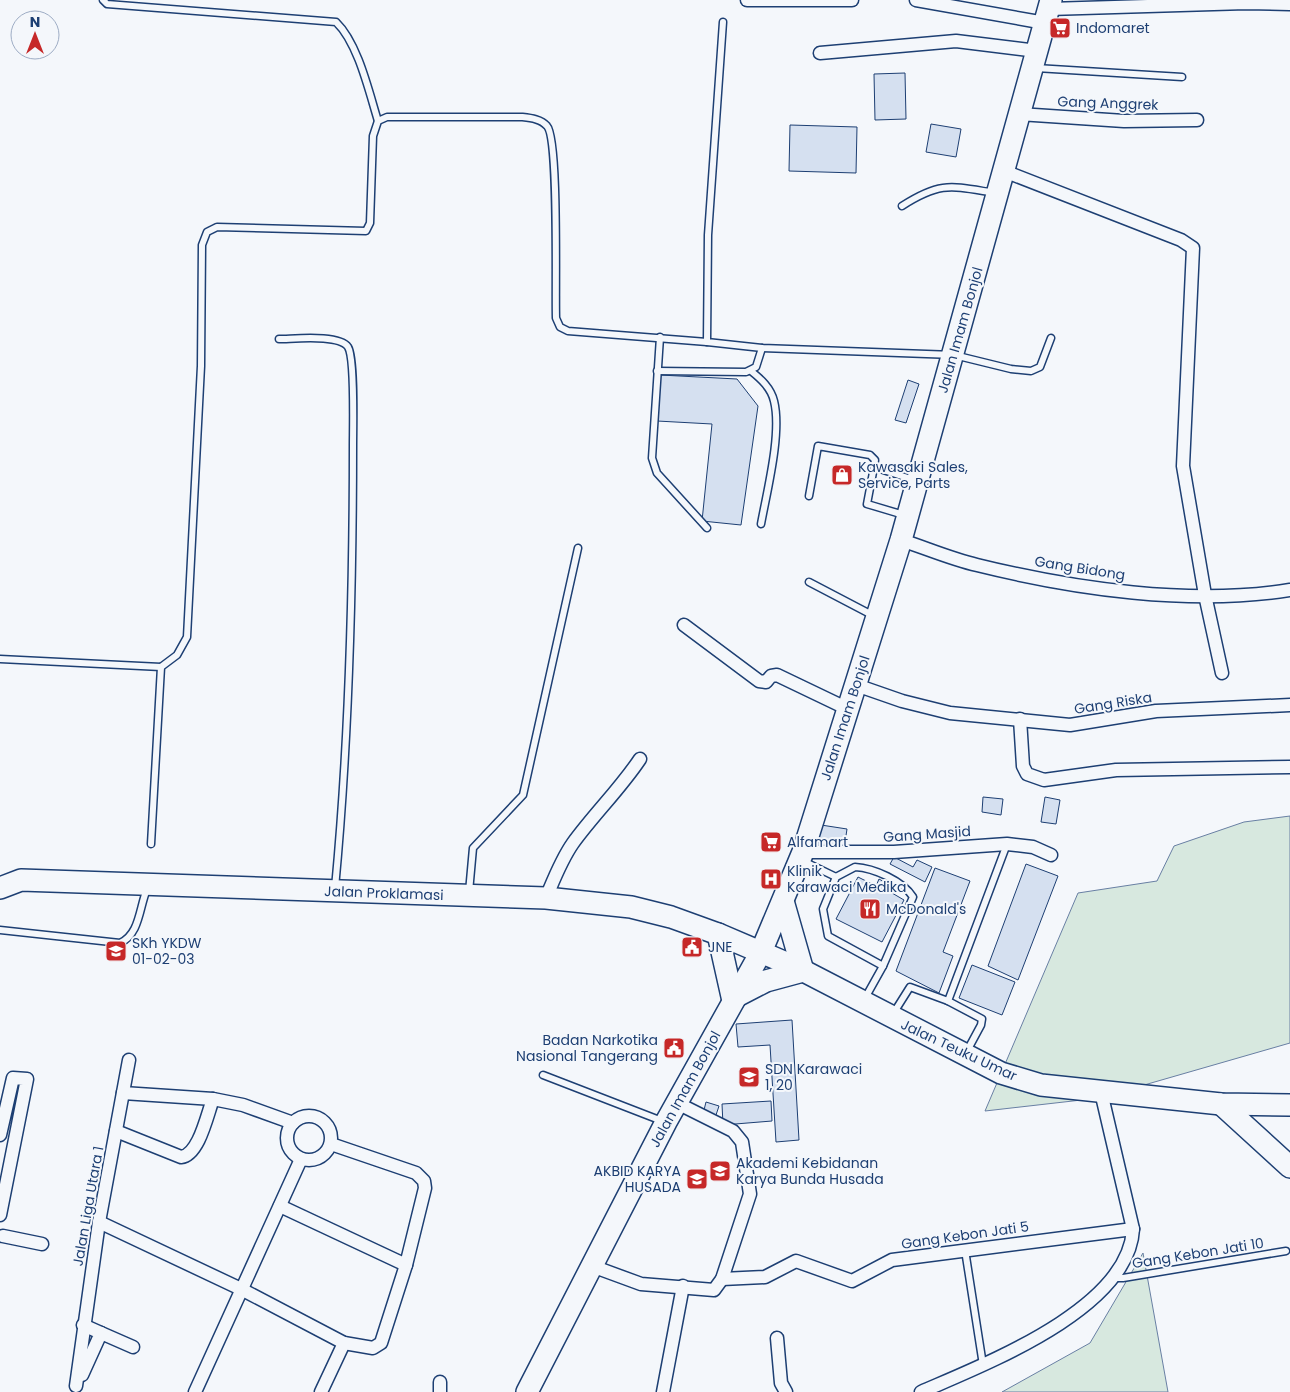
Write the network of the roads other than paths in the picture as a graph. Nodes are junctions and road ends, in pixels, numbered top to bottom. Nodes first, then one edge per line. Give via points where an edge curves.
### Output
1 (103, 0) edge
2 (747, 0) edge
3 (852, 0) edge
4 (916, 0) edge
5 (1290, 4) edge
6 (1048, 11) edge
7 (723, 22) dead end
8 (820, 53) dead end
9 (1034, 59) junction
10 (1182, 77) dead end
11 (1019, 114) junction
12 (1197, 120) dead end
13 (378, 121) junction
14 (1004, 171) junction
15 (998, 194) junction
16 (902, 206) dead end
17 (660, 337) junction
18 (1051, 338) dead end
19 (279, 339) dead end
20 (706, 342) junction
21 (762, 348) junction
22 (954, 355) junction
23 (657, 371) junction
24 (751, 371) junction
25 (874, 467) junction
26 (917, 482) junction
27 (809, 496) dead end
28 (907, 516) junction
29 (761, 524) dead end
30 (706, 528) dead end
31 (901, 540) junction
32 (578, 548) dead end
33 (809, 582) dead end
34 (1290, 590) edge
35 (1205, 595) junction
36 (877, 617) junction
37 (684, 625) dead end
38 (0, 659) edge
39 (161, 667) junction
40 (1222, 673) dead end
41 (856, 685) junction
42 (1290, 705) edge
43 (848, 709) junction
44 (1020, 719) junction
45 (640, 760) dead end
46 (1290, 767) edge
47 (150, 844) dead end
48 (1007, 844) junction
49 (1051, 855) dead end
50 (801, 856) junction
51 (836, 877) junction
52 (149, 884) junction
53 (0, 886) edge
54 (335, 891) junction
55 (468, 896) junction
56 (546, 898) junction
57 (783, 901) junction
58 (0, 930) edge
59 (718, 934) junction
60 (761, 952) junction
61 (883, 966) junction
62 (803, 971) junction
63 (734, 999) junction
64 (948, 1001) junction
65 (863, 1003) junction
66 (891, 1018) junction
67 (965, 1055) junction
68 (129, 1060) dead end
69 (543, 1075) dead end
70 (1101, 1092) junction
71 (123, 1093) junction
72 (213, 1099) junction
73 (677, 1103) junction
74 (1221, 1104) junction
75 (1290, 1105) edge
76 (666, 1122) junction
77 (293, 1123) junction
78 (116, 1131) junction
79 (0, 1135) edge
80 (331, 1144) junction
81 (301, 1159) junction
82 (1290, 1167) edge
83 (280, 1206) junction
84 (0, 1215) edge
85 (100, 1222) junction
86 (1133, 1229) junction
87 (1, 1234) edge
88 (42, 1244) dead end
89 (965, 1249) junction
90 (1286, 1251) dead end
91 (406, 1265) junction
92 (592, 1266) junction
93 (1114, 1278) junction
94 (722, 1279) junction
95 (683, 1286) junction
96 (241, 1289) junction
97 (83, 1325) junction
98 (101, 1333) junction
99 (777, 1338) dead end
100 (344, 1343) junction
101 (133, 1347) dead end
102 (983, 1365) junction
103 (75, 1389) edge
104 (195, 1392) edge
105 (321, 1392) edge
106 (526, 1392) edge
107 (663, 1392) edge
108 (786, 1392) edge
109 (921, 1392) edge

1 - 13 lane via 107,4 336,22 345,31
2 - 3 street
4 - 6 street
5 - 6 street
6 - 9 main road, Jalan Imam Bonjol
7 - 20 lane via 708,235
8 - 9 street via 956,41
9 - 10 lane
9 - 11 main road, Jalan Imam Bonjol
11 - 12 street, Gang Anggrek via 1124,121
11 - 14 main road, Jalan Imam Bonjol
13 - 17 lane via 387,117 522,117 547,125 555,162 556,318 560,327 568,331
13 - 39 lane via 373,136 370,223 366,231 217,227 204,237 187,637 177,655
14 - 15 main road, Jalan Imam Bonjol
14 - 35 street via 1181,240 1192,248 1183,466
15 - 16 lane via 959,187 937,187
15 - 22 main road, Jalan Imam Bonjol
17 - 20 lane
17 - 23 lane
18 - 22 lane via 1040,367 1031,371
19 - 54 lane via 334,339 349,348 353,390 353,558
20 - 21 lane
21 - 22 lane
21 - 24 lane via 756,367
22 - 26 main road, Jalan Imam Bonjol
23 - 24 lane
23 - 30 lane via 652,458 661,477
24 - 29 lane via 763,380 774,400 776,423
25 - 26 lane
25 - 27 lane via 875,460 870,456 818,446
25 - 28 lane via 867,504
26 - 28 main road, Jalan Imam Bonjol
28 - 31 main road, Jalan Imam Bonjol
31 - 35 street, Gang Bidong via 975,565 1099,589
31 - 36 main road, Jalan Imam Bonjol
32 - 55 lane via 523,795 473,848
33 - 36 lane
34 - 35 street, Gang Bidong via 1242,597
35 - 40 street
36 - 41 main road, Jalan Imam Bonjol
37 - 43 street via 759,681 766,682 777,675
38 - 39 lane
39 - 47 lane
41 - 43 main road, Jalan Imam Bonjol
41 - 44 street, Gang Riska via 950,713
42 - 44 street, Gang Riska via 1156,711 1070,725
43 - 50 main road, Jalan Imam Bonjol
44 - 46 street via 1023,766 1027,774 1044,780 1116,770
45 - 56 street via 573,843
48 - 49 street, Gang Masjid via 1033,846
48 - 50 street, Gang Masjid
48 - 64 lane
50 - 51 lane
50 - 57 main road, Jalan Imam Bonjol
51 - 61 lane via 823,909 828,936
51 - 61 lane via 855,867 867,868 908,889 913,897
52 - 53 main road, Jalan Proklamasi via 21,880
52 - 54 main road, Jalan Proklamasi
52 - 58 lane via 135,928 129,939 120,943
54 - 55 main road, Jalan Proklamasi
55 - 56 main road, Jalan Proklamasi
56 - 59 main road, Jalan Proklamasi via 631,907
57 - 60 main road, Jalan Imam Bonjol
57 - 62 main road
59 - 60 main road, Jalan Proklamasi
59 - 63 main road
60 - 62 main road, Jalan Teuku Umar
60 - 63 main road, Jalan Imam Bonjol
61 - 65 lane
62 - 63 main road via 766,981
62 - 65 main road, Jalan Teuku Umar
63 - 73 main road, Jalan Imam Bonjol
64 - 66 lane via 910,986
64 - 67 lane via 982,1019
65 - 66 main road, Jalan Teuku Umar
66 - 67 main road, Jalan Teuku Umar
67 - 70 main road, Jalan Teuku Umar via 1001,1073 1041,1085
68 - 71 street, Jalan Liga Utara 1
69 - 76 lane
70 - 74 main road, Jalan Teuku Umar
70 - 86 street
71 - 72 street
71 - 78 street, Jalan Liga Utara 1
72 - 77 street via 243,1105
72 - 78 street via 195,1150 187,1157
73 - 76 main road, Jalan Imam Bonjol
73 - 94 street via 733,1131 742,1142 750,1194
74 - 75 main road, Jalan Teuku Umar
74 - 82 main road
76 - 92 main road, Jalan Imam Bonjol
77 - 80 street via 306,1116 320,1119 330,1130
77 - 81 street via 287,1143 294,1155
78 - 85 street, Jalan Liga Utara 1
79 - 84 street via 13,1078 27,1079
80 - 81 street via 322,1156
80 - 91 street via 416,1173 424,1181
81 - 83 street
83 - 91 street
83 - 96 street
85 - 96 street
85 - 97 street, Jalan Liga Utara 1
86 - 89 street, Gang Kebon Jati 5
86 - 93 street via 1132,1244
87 - 88 street
89 - 94 street, Gang Kebon Jati 5 via 892,1260 852,1281 796,1262 765,1277
89 - 102 lane
90 - 93 lane, Gang Kebon Jati 10
91 - 100 street via 381,1343 369,1348
92 - 95 street via 641,1284
92 - 106 main road, Jalan Imam Bonjol
93 - 102 street via 1064,1322
94 - 95 street via 714,1290
95 - 107 street
96 - 100 street
96 - 104 street
97 - 98 street
97 - 103 street, Jalan Liga Utara 1
98 - 101 street
98 - 103 street, Jalan Liga Utara 1
99 - 108 street via 781,1383
100 - 105 street
102 - 109 street

